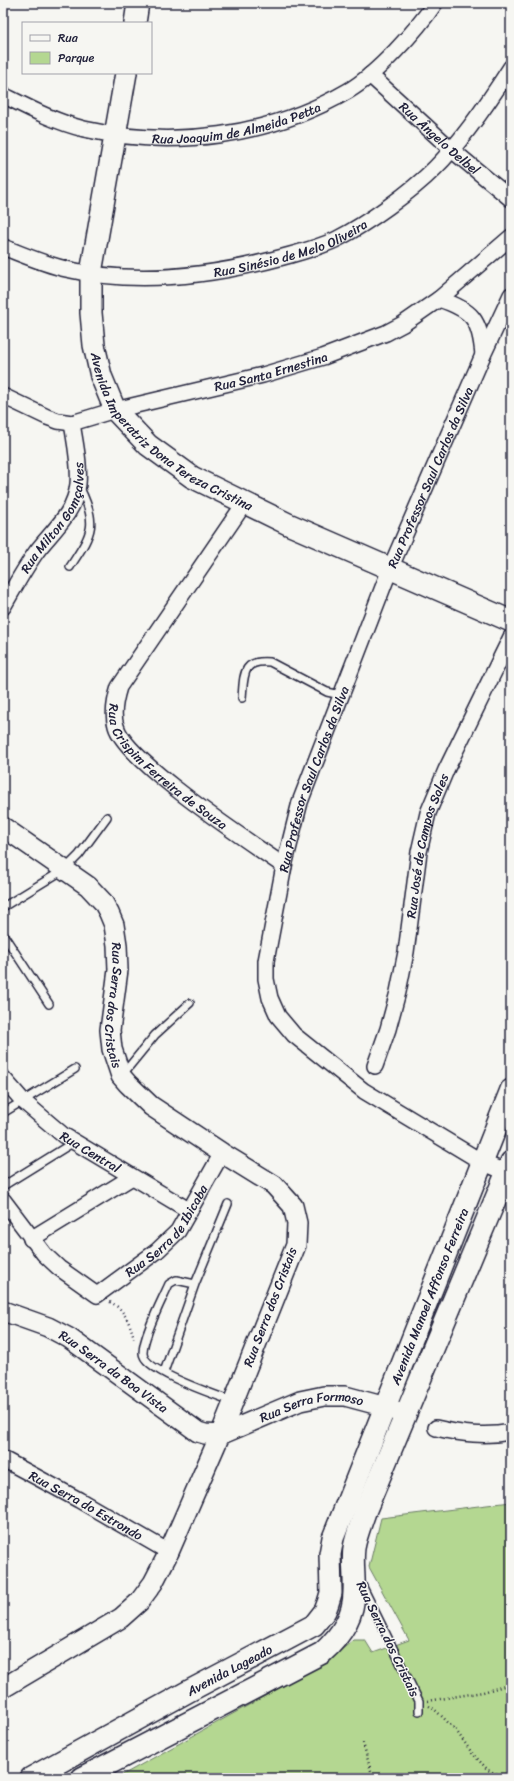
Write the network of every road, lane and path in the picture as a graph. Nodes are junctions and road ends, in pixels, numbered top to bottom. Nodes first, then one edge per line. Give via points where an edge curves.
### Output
1 (138, 3) edge
2 (435, 3) edge
3 (135, 22) edge
4 (511, 67) edge
5 (126, 74) edge
6 (370, 75) junction
7 (3, 95) edge
8 (116, 135) junction
9 (452, 150) junction
10 (511, 199) edge
11 (511, 237) edge
12 (3, 247) edge
13 (91, 273) junction
14 (511, 295) edge
15 (439, 299) junction
16 (483, 355) junction
17 (3, 396) edge
18 (115, 410) junction
19 (72, 423) junction
20 (78, 484) junction
21 (244, 504) junction
22 (70, 567) dead end
23 (390, 569) junction
24 (3, 607) edge
25 (511, 621) edge
26 (511, 637) edge
27 (341, 695) junction
28 (242, 698) dead end
29 (107, 817) dead end
30 (6, 833) edge
31 (284, 866) junction
32 (65, 869) junction
33 (3, 907) edge
34 (3, 934) edge
35 (190, 1003) dead end
36 (48, 1004) dead end
37 (376, 1066) dead end
38 (75, 1069) dead end
39 (122, 1076) junction
40 (3, 1078) edge
41 (511, 1090) edge
42 (23, 1101) junction
43 (3, 1113) edge
44 (74, 1142) junction
45 (222, 1153) junction
46 (482, 1162) junction
47 (509, 1167) edge
48 (132, 1177) junction
49 (3, 1186) edge
50 (3, 1200) edge
51 (228, 1204) dead end
52 (190, 1211) junction
53 (31, 1239) junction
54 (195, 1284) junction
55 (97, 1295) junction
56 (3, 1310) edge
57 (136, 1348) dead end
58 (164, 1372) junction
59 (233, 1402) junction
60 (386, 1407) junction
61 (405, 1415) junction
62 (436, 1428) dead end
63 (511, 1432) edge
64 (220, 1435) junction
65 (3, 1459) edge
66 (346, 1502) joint
67 (169, 1552) junction
68 (353, 1568) junction
69 (314, 1625) junction
70 (332, 1643) junction
71 (511, 1684) edge
72 (3, 1688) edge
73 (419, 1701) junction
74 (419, 1711) dead end
75 (363, 1743) dead end
76 (31, 1778) edge
77 (82, 1778) edge
78 (372, 1778) edge
79 (506, 1778) edge

1 - 3 main road
2 - 6 street, Rua Joaquim de Almeida Petta
4 - 9 street, Rua Sinésio de Melo Oliveira
5 - 8 main road, Avenida Imperatriz Dona Tereza Cristina
6 - 8 street, Rua Joaquim de Almeida Petta via 348,91 308,111 270,125 199,137 165,139
6 - 9 street, Rua Ângelo Delbel
7 - 8 street, Rua Joaquim de Almeida Petta via 49,117 83,129
8 - 13 main road, Avenida Imperatriz Dona Tereza Cristina
9 - 10 street, Rua Ângelo Delbel
9 - 13 street, Rua Sinésio de Melo Oliveira via 434,169 373,217 337,239 303,252 249,266 201,274 125,278
11 - 15 street, Rua Santa Ernestina
12 - 13 street, Rua Sinésio de Melo Oliveira via 39,262
13 - 18 main road, Avenida Imperatriz Dona Tereza Cristina via 94,346 101,376
14 - 16 street, Rua Professor Saul Carlos da Silva
15 - 16 street via 459,305 473,318 481,336
15 - 18 street, Rua Santa Ernestina via 386,333 322,357
16 - 23 street, Rua Professor Saul Carlos da Silva
17 - 19 street, Rua Santa Ernestina via 47,417
18 - 19 street, Rua Santa Ernestina
18 - 21 main road, Avenida Imperatriz Dona Tereza Cristina via 148,445 185,473
19 - 20 street, Rua Milton Gomçalves via 78,462
20 - 22 lane via 91,519 89,537
20 - 24 street, Rua Milton Gomçalves via 65,518 24,569
21 - 23 main road, Avenida Imperatriz Dona Tereza Cristina
21 - 31 street, Rua Crispim Ferreira de Souza via 119,687 114,703 116,727 124,742 185,796
23 - 25 main road, Avenida Imperatriz Dona Tereza Cristina
23 - 27 street, Rua Professor Saul Carlos da Silva
26 - 37 street, Rua José de Campos Sales via 446,770 428,813 419,852 398,992
27 - 28 lane via 327,692 270,662 260,661 251,664 244,672
27 - 31 street, Rua Professor Saul Carlos da Silva via 300,802
29 - 32 lane via 79,855
30 - 32 street, Rua Serra dos Cristais
31 - 46 street, Rua Professor Saul Carlos da Silva via 266,961 270,998 278,1016 294,1034 364,1091
32 - 33 lane
32 - 39 street, Rua Serra dos Cristais via 88,886 103,902 114,925 118,970 110,1030 112,1049
34 - 36 lane
35 - 39 lane via 155,1035
38 - 42 lane
39 - 45 street, Rua Serra dos Cristais via 151,1106
40 - 42 street, Rua Central
41 - 46 main road, Avenida Manoel Affonso Ferreira
42 - 43 lane
42 - 44 street, Rua Central
44 - 48 street, Rua Central
44 - 49 lane
45 - 52 street, Rua Serra de Ibicaba
45 - 59 street, Rua Serra dos Cristais via 274,1185 293,1206 297,1223 296,1245
46 - 47 street, Rua Professor Saul Carlos da Silva
46 - 60 main road, Avenida Manoel Affonso Ferreira
47 - 61 main road, Avenida Manoel Affonso Ferreira
48 - 52 street, Rua Central
48 - 53 street
50 - 53 street
51 - 54 lane
52 - 55 street, Rua Serra de Ibicaba via 178,1231 157,1251
53 - 55 street via 59,1268
54 - 58 lane
54 - 58 lane via 176,1280 169,1284 145,1339 145,1359
55 - 57 path via 117,1306 127,1317
56 - 64 street, Rua Serra da Boa Vista via 69,1338 198,1432
58 - 59 lane
59 - 64 street, Rua Serra dos Cristais
60 - 61 street, Rua Serra Formoso
60 - 64 street, Rua Serra Formoso via 345,1396 324,1396 300,1401
60 - 66 main road, Avenida Manoel Affonso Ferreira
61 - 68 main road, Avenida Manoel Affonso Ferreira via 364,1512 354,1549
62 - 63 street via 464,1434 496,1435
64 - 67 street, Rua Serra dos Cristais
65 - 67 street, Rua Serra do Estrondo
66 - 69 main road, Avenida Lageado via 333,1538 328,1603
67 - 72 street, Rua Serra dos Cristais via 153,1583 139,1602 121,1618
68 - 70 main road via 355,1591 351,1611
68 - 73 lane, Rua Serra dos Cristais
69 - 70 main road
69 - 76 main road, Avenida Lageado
70 - 77 main road via 322,1653
71 - 73 path via 465,1696
73 - 74 lane, Rua Serra dos Cristais
73 - 79 path via 434,1709 488,1770
75 - 78 path

